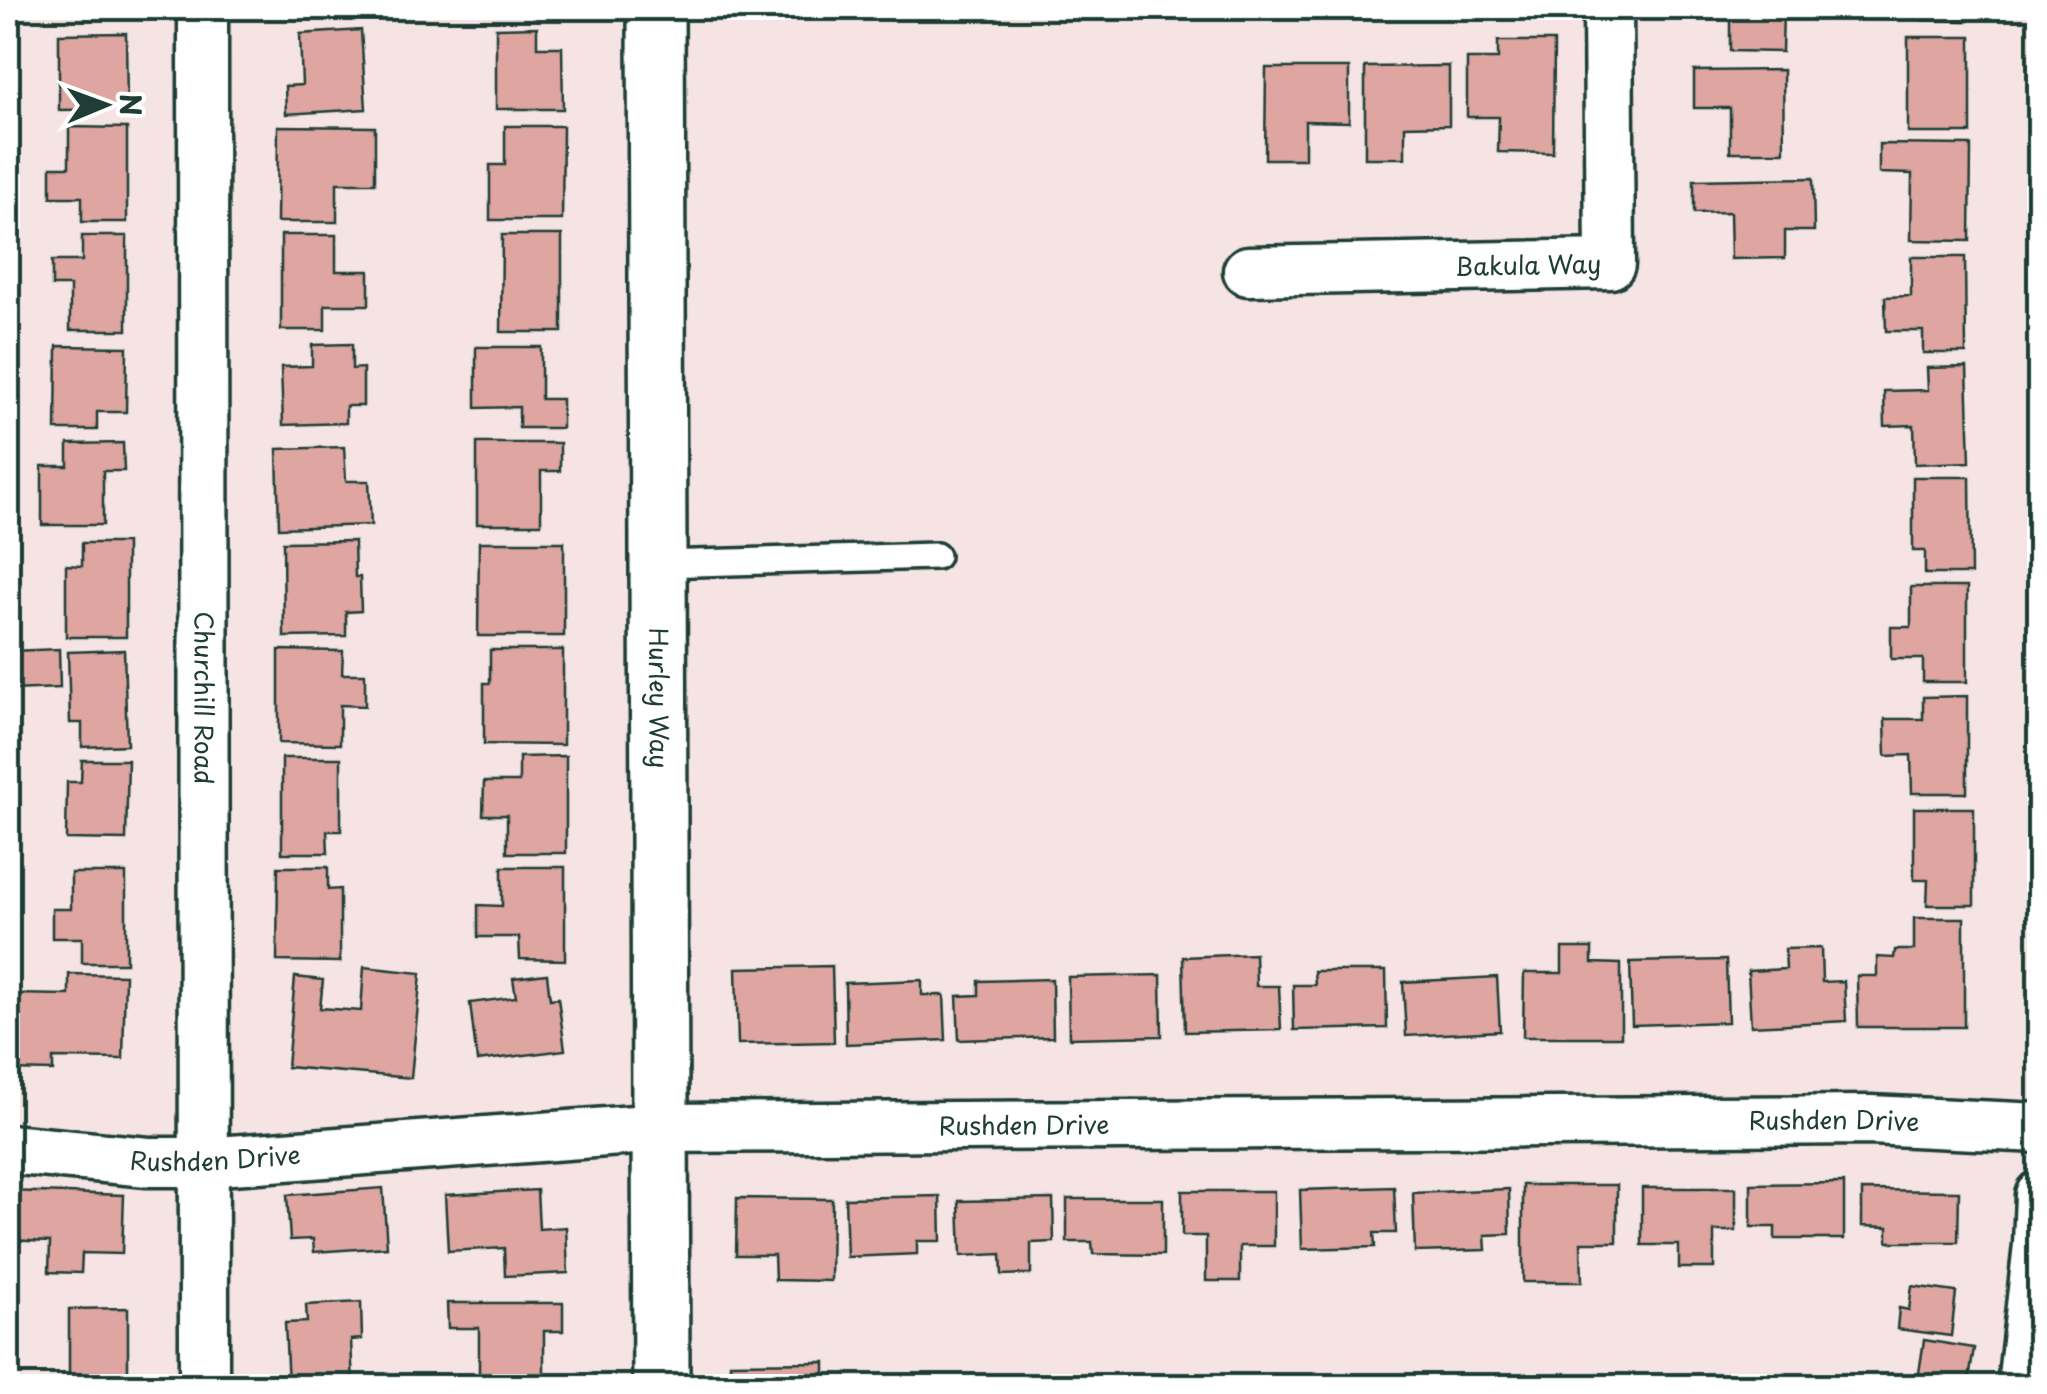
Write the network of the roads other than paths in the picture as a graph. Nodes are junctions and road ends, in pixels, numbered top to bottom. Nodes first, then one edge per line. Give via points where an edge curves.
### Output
1 (203, 8) edge
2 (656, 8) edge
3 (1608, 8) edge
4 (1248, 271) dead end
5 (936, 556) dead end
6 (659, 564) junction
7 (661, 1128) junction
8 (2040, 1128) edge
9 (8, 1149) edge
10 (204, 1162) junction
11 (2040, 1195) edge
12 (204, 1386) edge
13 (661, 1386) edge
14 (2022, 1386) edge

1 - 10 street, Churchill Road
2 - 6 street, Hurley Way
3 - 4 street, Bakula Way via 1610,264
5 - 6 lane
6 - 7 street, Hurley Way
7 - 8 street, Rushden Drive via 1870,1120
7 - 10 street, Rushden Drive
7 - 13 street, Hurley Way
9 - 10 street, Rushden Drive
10 - 12 street, Churchill Road
11 - 14 street

